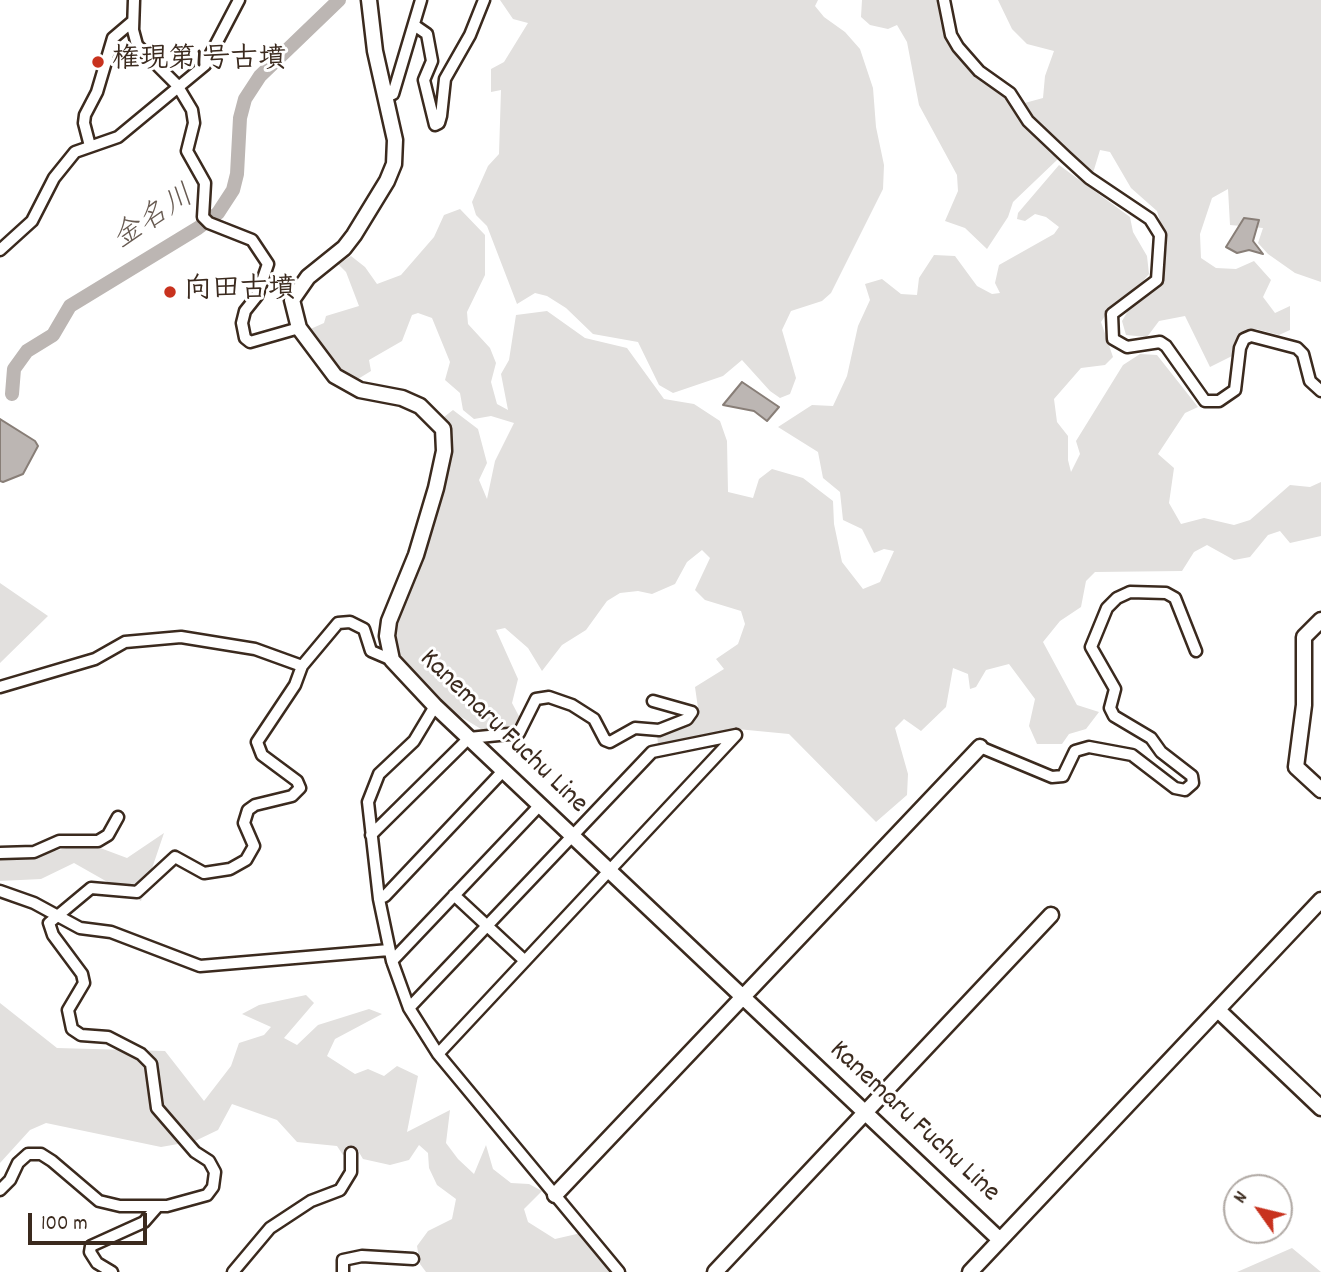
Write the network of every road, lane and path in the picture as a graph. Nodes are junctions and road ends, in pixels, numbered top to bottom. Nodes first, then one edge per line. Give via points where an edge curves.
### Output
1 (134, 0) edge
2 (239, 0) edge
3 (369, 0) edge
4 (421, 0) edge
5 (484, 0) edge
6 (944, 0) edge
7 (133, 21) junction
8 (414, 25) junction
9 (177, 85) junction
10 (386, 97) junction
11 (90, 146) junction
12 (0, 250) edge
13 (299, 328) junction
14 (1321, 391) edge
15 (1321, 620) edge
16 (1196, 651) dead end
17 (392, 660) junction
18 (302, 666) junction
19 (0, 687) edge
20 (653, 701) dead end
21 (435, 706) junction
22 (469, 738) junction
23 (980, 747) joint
24 (504, 770) junction
25 (1321, 790) edge
26 (540, 805) junction
27 (118, 817) dead end
28 (371, 835) junction
29 (574, 837) junction
30 (0, 853) edge
31 (610, 871) junction
32 (0, 891) edge
33 (454, 895) junction
34 (379, 899) junction
35 (1321, 900) edge
36 (56, 915) junction
37 (1051, 915) dead end
38 (488, 926) junction
39 (390, 955) junction
40 (525, 961) junction
41 (744, 998) junction
42 (410, 1008) junction
43 (1219, 1011) junction
44 (438, 1054) junction
45 (1321, 1108) edge
46 (866, 1113) junction
47 (351, 1153) dead end
48 (0, 1190) edge
49 (555, 1195) junction
50 (158, 1206) junction
51 (1000, 1240) junction
52 (413, 1259) dead end
53 (112, 1272) edge
54 (233, 1272) edge
55 (343, 1272) edge
56 (619, 1272) edge
57 (715, 1272) edge
58 (970, 1272) edge

1 - 7 street
2 - 9 street via 205,65
3 - 10 street, Kanemaru Fuchu Line
4 - 8 street
5 - 8 street via 445,79 441,116 435,125 424,80 432,61 427,34
6 - 14 street via 951,35 979,71 1010,93 1028,121 1066,157 1150,219 1160,235 1157,280 1112,314 1114,339 1127,347 1160,342 1200,397 1212,403 1235,390 1240,348 1251,336 1297,348 1310,381
7 - 9 street via 137,45
7 - 11 street via 113,38 85,115
8 - 10 street via 393,94
9 - 11 street via 118,136
9 - 13 street via 192,110 194,123 187,152 205,183 206,220 252,240 268,264 257,296 245,310 245,338 250,342
10 - 13 street, Kanemaru Fuchu Line via 395,140 394,164 354,235 298,289 292,300
11 - 12 street via 67,160 32,221
13 - 17 street, Kanemaru Fuchu Line via 335,376 360,390 421,406 443,429 444,451 436,488 389,621
15 - 25 street via 1304,637 1304,705 1296,767
16 - 23 street via 1175,598 1166,593 1130,592 1116,598 1090,647 1115,689 1110,708 1114,716 1151,738 1192,776 1193,783 1185,790 1175,788 1132,755 1088,747 1075,751 1063,776 1052,777
17 - 18 street via 371,651 364,629 350,622 338,623
17 - 21 street, Kanemaru Fuchu Line
18 - 19 street via 256,649 181,637 125,642 95,659
18 - 36 street via 295,685 257,742 262,755 300,788 292,796 248,810 244,823 254,846 246,860 230,869 204,873 175,857 137,892 91,888
20 - 22 street via 692,712 687,719 659,730 635,728 610,742 594,719 549,697 536,699 519,733
21 - 22 street, Kanemaru Fuchu Line
21 - 28 street via 414,741 379,774 371,788
22 - 24 street, Kanemaru Fuchu Line
22 - 28 street
23 - 41 street
24 - 26 street, Kanemaru Fuchu Line
24 - 34 street
26 - 29 street, Kanemaru Fuchu Line
26 - 33 street
27 - 30 street via 99,841 59,841 34,852
28 - 34 street
29 - 31 street, Kanemaru Fuchu Line
29 - 31 street via 652,752 736,735
29 - 38 street
31 - 40 street
31 - 41 street, Kanemaru Fuchu Line
32 - 36 street
33 - 38 street
33 - 39 street
34 - 39 street
35 - 43 street
36 - 39 street via 80,928 111,932 200,966
36 - 50 street via 49,923 53,935 84,982 68,1010 72,1029 81,1035 108,1037 141,1054 151,1065 157,1108 215,1172 207,1195
37 - 46 street
38 - 40 street
38 - 42 street
39 - 42 street
40 - 44 street
41 - 46 street, Kanemaru Fuchu Line
41 - 49 street
42 - 44 street
43 - 45 street
43 - 51 street
44 - 49 street
46 - 51 street, Kanemaru Fuchu Line
46 - 57 street
47 - 54 street via 351,1172 340,1190 311,1201 270,1228
48 - 50 street via 18,1163 29,1154 41,1154 99,1201
49 - 56 street
50 - 53 street via 144,1222 91,1245 97,1263
51 - 58 street, Kanemaru Fuchu Line
52 - 55 street via 362,1256 343,1260

